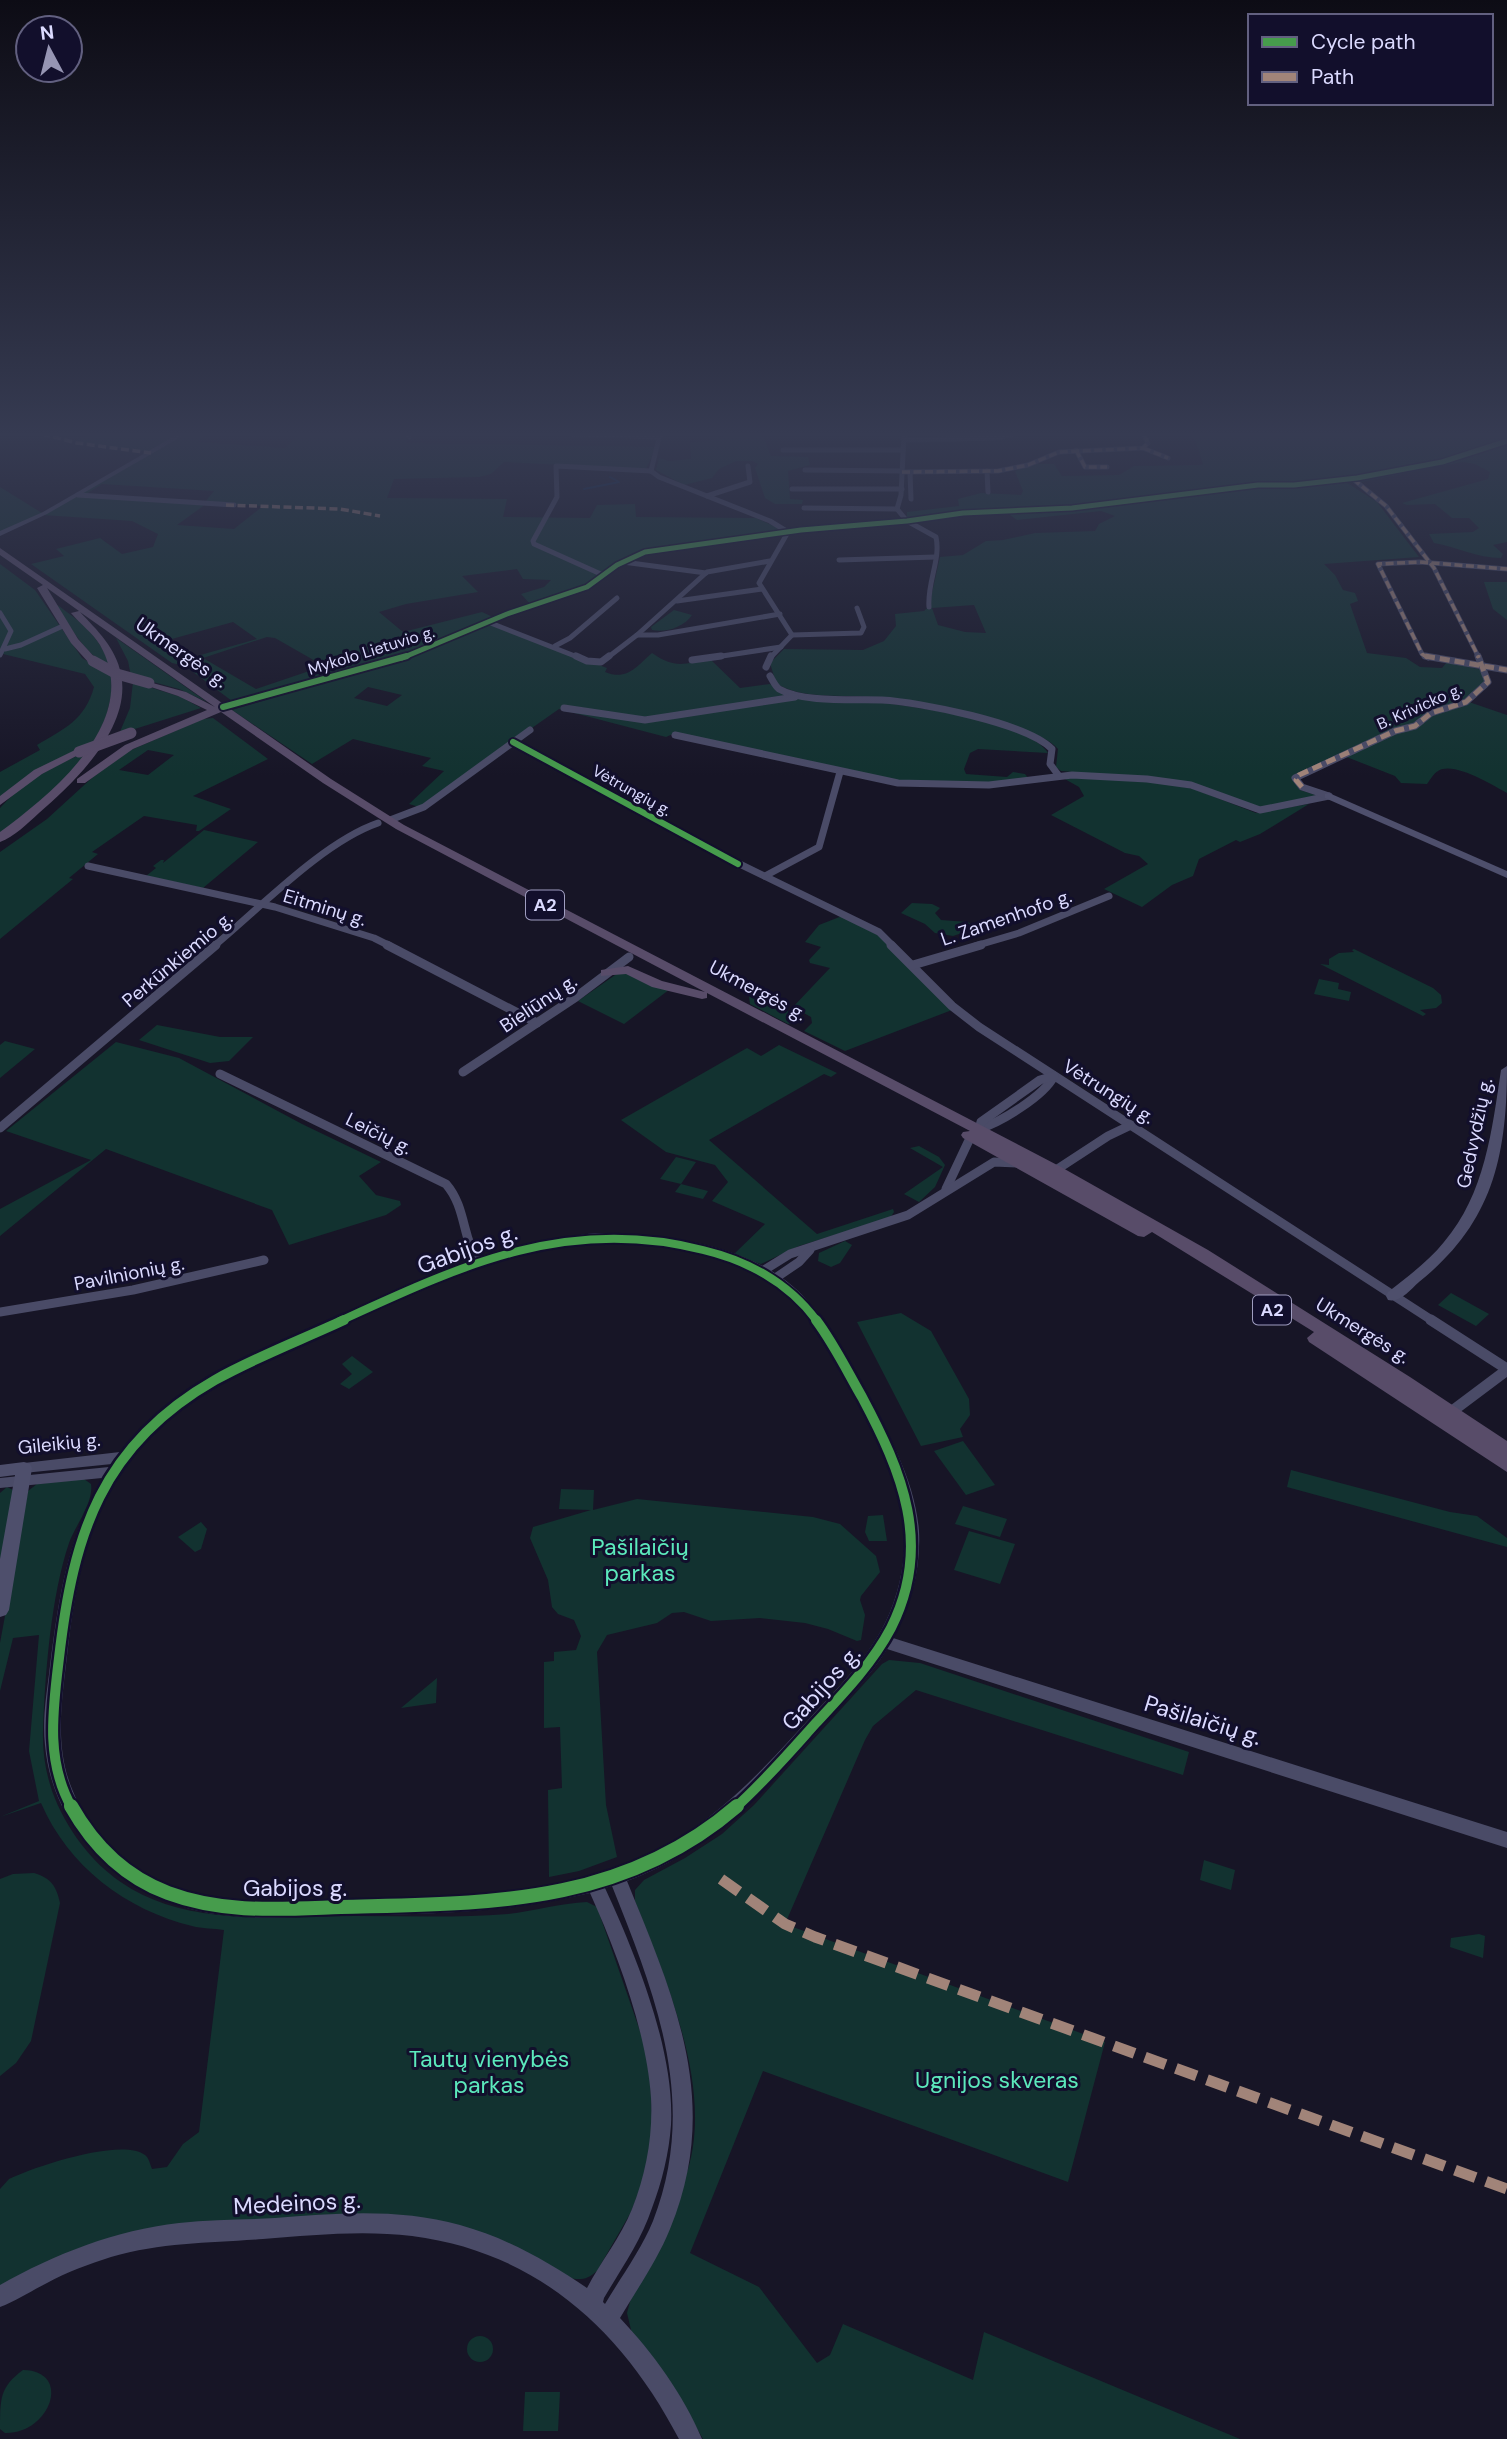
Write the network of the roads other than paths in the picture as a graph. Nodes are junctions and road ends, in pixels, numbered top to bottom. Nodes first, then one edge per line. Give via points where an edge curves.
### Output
1 (543, 548) edge
2 (669, 548) edge
3 (778, 548) edge
4 (938, 548) edge
5 (1418, 548) edge
6 (0, 551) edge
7 (935, 557) junction
8 (0, 559) edge
9 (770, 561) junction
10 (839, 561) dead end
11 (621, 562) junction
12 (1430, 563) junction
13 (1507, 569) edge
14 (706, 573) junction
15 (603, 575) junction
16 (42, 588) junction
17 (762, 589) junction
18 (617, 598) dead end
19 (677, 601) junction
20 (82, 607) junction
21 (929, 607) dead end
22 (857, 608) dead end
23 (0, 613) edge
24 (780, 614) junction
25 (488, 622) junction
26 (65, 625) junction
27 (637, 635) junction
28 (792, 635) junction
29 (555, 646) junction
30 (781, 647) junction
31 (5, 649) junction
32 (0, 655) edge
33 (692, 660) dead end
34 (766, 667) dead end
35 (1484, 667) junction
36 (1507, 670) edge
37 (771, 678) dead end
38 (803, 696) junction
39 (564, 708) dead end
40 (216, 709) junction
41 (530, 730) dead end
42 (675, 735) dead end
43 (513, 742) junction
44 (840, 772) junction
45 (1059, 776) junction
46 (81, 781) junction
47 (1329, 796) junction
48 (0, 802) edge
49 (384, 822) junction
50 (0, 838) edge
51 (0, 847) edge
52 (88, 866) dead end
53 (1507, 875) edge
54 (765, 876) junction
55 (1109, 896) dead end
56 (265, 905) junction
57 (633, 952) junction
58 (913, 965) junction
59 (606, 973) junction
60 (702, 995) junction
61 (537, 1023) junction
62 (1507, 1070) edge
63 (463, 1072) dead end
64 (220, 1074) dead end
65 (1054, 1076) junction
66 (2, 1125) edge
67 (1131, 1125) junction
68 (975, 1133) junction
69 (1028, 1168) junction
70 (1056, 1170) junction
71 (946, 1189) junction
72 (264, 1261) dead end
73 (478, 1262) junction
74 (768, 1275) junction
75 (1393, 1296) junction
76 (0, 1312) edge
77 (1374, 1369) junction
78 (1507, 1370) edge
79 (1451, 1412) junction
80 (1507, 1450) edge
81 (123, 1457) junction
82 (1507, 1465) edge
83 (0, 1471) edge
84 (113, 1472) junction
85 (23, 1475) junction
86 (0, 1483) edge
87 (0, 1610) edge
88 (886, 1643) junction
89 (1507, 1840) edge
90 (617, 1878) junction
91 (595, 1885) junction
92 (0, 2297) edge
93 (591, 2303) junction
94 (608, 2318) junction
95 (691, 2439) edge

1 - 15 street
2 - 11 street, Mykolo Lietuvio g.
3 - 9 street
4 - 7 street
5 - 12 street
6 - 20 highway, Ukmergės g. / A2
7 - 10 street
7 - 21 street
8 - 16 highway, A2
9 - 14 street
9 - 17 street via 760,581
11 - 14 street
11 - 15 street, Mykolo Lietuvio g.
12 - 13 street
12 - 35 street
12 - 35 street via 1378,564 1420,652 1429,658
14 - 19 street
15 - 25 street, Mykolo Lietuvio g. via 576,592
16 - 26 highway, A2
16 - 50 highway via 101,639 114,664 117,697 108,727 85,763
17 - 19 street
17 - 24 street
18 - 29 street
19 - 27 street
20 - 40 highway, Ukmergės g. / A2
20 - 46 highway via 119,651 128,690 115,733
22 - 28 street via 861,633
23 - 31 street via 10,631
24 - 27 street
24 - 28 street
25 - 29 street
25 - 40 street, Mykolo Lietuvio g. via 384,664
26 - 31 street
26 - 40 highway, A2, bridge via 79,649 93,661
27 - 29 street via 601,662 587,661
28 - 30 street
30 - 33 street
30 - 34 street
31 - 32 street
35 - 36 street
35 - 47 street, B. Krivicko g. via 1488,682 1471,699 1431,713 1415,726 1296,780 1302,787
37 - 38 street via 780,690
38 - 39 street via 645,720
38 - 45 street via 910,703 1020,731 1049,745 1050,764
40 - 46 highway via 129,747
40 - 48 highway, bridge via 79,752 38,772
40 - 49 highway, Ukmergės g. / A2
41 - 43 street, Perkūnkiemio g.
42 - 44 street
43 - 49 street, Perkūnkiemio g. via 424,807
43 - 54 street, Vėtrungių g.
44 - 45 street via 898,783 954,786
44 - 54 street via 820,847
45 - 47 street via 1176,782 1255,810
46 - 51 highway via 45,815
47 - 53 main road
49 - 56 street, Perkūnkiemio g. via 334,845
49 - 57 highway, Ukmergės g. / A2
52 - 56 street, Eitminų g.
54 - 58 street, Vėtrungių g. via 868,926
55 - 58 street, L. Zamenhofo g. via 1018,933
56 - 61 street, Eitminų g. via 374,938
56 - 66 street, Perkūnkiemio g.
57 - 59 street, Bieliūnų g.
57 - 60 highway, Ukmergės g. / A2
57 - 68 highway, Ukmergės g. / A2
58 - 65 street, Vėtrungių g. via 971,1022
59 - 60 highway via 628,970 657,984
59 - 61 street, Bieliūnų g.
60 - 68 highway, Ukmergės g. / A2
61 - 63 street, Bieliūnų g.
62 - 75 main road, Gedvydžių g. via 1490,1172 1479,1204 1447,1250
64 - 73 street, Leičių g. via 446,1184 460,1199 471,1254
65 - 67 street, Vėtrungių g.
65 - 68 street via 1049,1086
67 - 70 street
67 - 75 street, Vėtrungių g.
68 - 69 highway, Ukmergės g. / A2
68 - 70 highway, Ukmergės g. / A2
68 - 71 street
69 - 71 street via 994,1162
69 - 77 highway, Ukmergės g. / A2
70 - 77 highway, Ukmergės g. / A2 via 1202,1254
71 - 74 street via 900,1219 810,1249 799,1262
72 - 76 street, Pavilnionių g. via 95,1298
73 - 74 street, Gabijos g. via 558,1240 620,1237 695,1247
73 - 81 street, Gabijos g. via 229,1371 166,1413
74 - 88 street, Gabijos g. via 813,1315 831,1340 900,1478 911,1556 903,1599
75 - 78 street, Vėtrungių g.
77 - 79 highway, Ukmergės g. / A2
77 - 82 highway, Ukmergės g. / A2
78 - 79 street
79 - 80 highway, Ukmergės g. / A2
81 - 84 street, Gabijos g.
81 - 85 street, Gileikių g.
83 - 85 main road, Gileikių g.
84 - 85 street, Gileikių g.
84 - 91 street, Gabijos g. via 84,1528 70,1573 52,1728 54,1760 71,1808 116,1863 161,1891 188,1901 240,1909 436,1907 543,1898
85 - 86 street, Gileikių g.
85 - 87 main road
88 - 89 street, Pašilaičių g.
88 - 90 street, Gabijos g. via 740,1804 668,1856
90 - 91 street, Gabijos g.
90 - 94 street via 674,2033 685,2116 680,2165 661,2225
91 - 93 street via 657,2060 661,2113 657,2161 640,2212
92 - 93 street, Medeinos g. via 72,2261 158,2236 376,2224 414,2226 478,2242 536,2267
93 - 94 street, Medeinos g.
94 - 95 street, Medeinos g. via 666,2391

